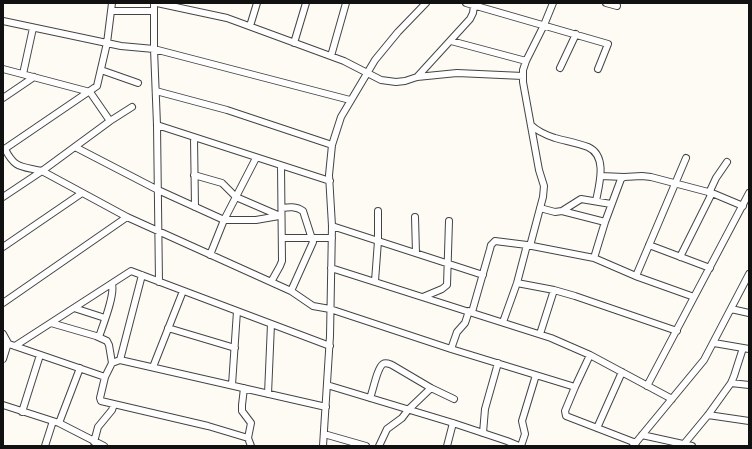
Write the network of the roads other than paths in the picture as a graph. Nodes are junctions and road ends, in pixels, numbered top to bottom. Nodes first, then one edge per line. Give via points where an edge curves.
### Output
1 (112, 3) edge
2 (154, 3) edge
3 (157, 3) edge
4 (257, 3) edge
5 (306, 3) edge
6 (346, 3) edge
7 (426, 3) edge
8 (466, 3) edge
9 (491, 3) edge
10 (553, 3) edge
11 (606, 3) edge
12 (474, 5) junction
13 (617, 6) dead end
14 (486, 9) junction
15 (154, 11) junction
16 (111, 12) junction
17 (3, 20) edge
18 (544, 25) junction
19 (250, 26) junction
20 (33, 28) junction
21 (576, 34) junction
22 (451, 41) junction
23 (294, 43) junction
24 (107, 44) junction
25 (154, 49) junction
26 (330, 56) junction
27 (526, 61) junction
28 (560, 68) dead end
29 (3, 69) edge
30 (598, 69) dead end
31 (101, 70) junction
32 (367, 72) junction
33 (23, 74) junction
34 (523, 76) junction
35 (34, 77) junction
36 (417, 77) junction
37 (138, 83) dead end
38 (156, 91) junction
39 (90, 92) junction
40 (3, 98) edge
41 (350, 100) junction
42 (132, 107) dead end
43 (110, 121) junction
44 (158, 125) junction
45 (531, 125) junction
46 (194, 138) junction
47 (332, 145) junction
48 (75, 148) junction
49 (4, 149) edge
50 (256, 158) junction
51 (686, 158) dead end
52 (727, 162) dead end
53 (281, 166) junction
54 (42, 172) junction
55 (194, 175) junction
56 (601, 176) junction
57 (624, 177) junction
58 (330, 181) junction
59 (676, 184) junction
60 (158, 190) junction
61 (82, 193) junction
62 (711, 193) junction
63 (749, 193) edge
64 (3, 197) edge
65 (236, 197) junction
66 (596, 201) junction
67 (612, 204) junction
68 (745, 204) edge
69 (194, 207) junction
70 (282, 208) junction
71 (540, 208) junction
72 (378, 211) dead end
73 (562, 211) junction
74 (280, 216) junction
75 (415, 217) dead end
76 (127, 218) junction
77 (224, 220) junction
78 (449, 221) dead end
79 (605, 222) junction
80 (332, 226) junction
81 (159, 232) junction
82 (282, 238) junction
83 (312, 238) junction
84 (332, 238) junction
85 (378, 241) junction
86 (649, 245) junction
87 (528, 246) junction
88 (3, 247) edge
89 (416, 254) junction
90 (210, 255) junction
91 (680, 257) junction
92 (594, 258) junction
93 (448, 264) junction
94 (332, 268) junction
95 (710, 268) junction
96 (749, 274) edge
97 (142, 275) junction
98 (483, 275) junction
99 (636, 276) junction
100 (375, 281) junction
101 (159, 282) junction
102 (271, 282) junction
103 (517, 283) junction
104 (112, 284) junction
105 (554, 290) junction
106 (183, 291) junction
107 (291, 291) junction
108 (423, 296) junction
109 (694, 297) junction
110 (3, 303) edge
111 (74, 308) junction
112 (330, 309) junction
113 (731, 309) junction
114 (238, 311) junction
115 (471, 312) junction
116 (749, 313) edge
117 (105, 318) junction
118 (504, 322) junction
119 (51, 323) junction
120 (271, 324) junction
121 (168, 328) junction
122 (677, 331) junction
123 (3, 334) edge
124 (540, 334) junction
125 (99, 337) junction
126 (6, 343) edge
127 (714, 343) junction
128 (15, 346) junction
129 (330, 346) junction
130 (235, 348) junction
131 (451, 349) junction
132 (746, 349) edge
133 (40, 355) junction
134 (590, 355) junction
135 (3, 359) edge
136 (120, 360) junction
137 (112, 363) junction
138 (498, 363) junction
139 (153, 367) junction
140 (80, 368) junction
141 (622, 372) junction
142 (536, 375) junction
143 (105, 377) junction
144 (731, 383) junction
145 (232, 385) junction
146 (327, 385) junction
147 (647, 386) junction
148 (749, 386) edge
149 (575, 387) junction
150 (244, 388) junction
151 (431, 388) junction
152 (268, 394) junction
153 (370, 398) junction
154 (454, 399) dead end
155 (672, 399) junction
156 (114, 404) junction
157 (3, 405) edge
158 (326, 407) junction
159 (408, 410) junction
160 (22, 412) junction
161 (708, 414) junction
162 (749, 421) edge
163 (56, 422) junction
164 (453, 423) junction
165 (597, 428) junction
166 (483, 433) junction
167 (324, 434) junction
168 (642, 435) junction
169 (248, 438) junction
170 (94, 442) junction
171 (634, 444) edge
172 (684, 444) junction
173 (45, 446) edge
174 (102, 446) edge
175 (251, 446) edge
176 (323, 446) edge
177 (366, 446) edge
178 (379, 446) edge
179 (447, 446) edge
180 (520, 446) edge
181 (692, 446) edge

1 - 16 street
2 - 15 street
3 - 19 street via 216,15
4 - 19 street
5 - 23 street
6 - 26 street
7 - 32 street via 398,32
8 - 12 street
9 - 14 street
10 - 18 street
11 - 13 street
12 - 14 street
12 - 22 street via 472,16
14 - 18 street
15 - 16 street
15 - 25 street
16 - 24 street
17 - 20 street
18 - 21 street
18 - 27 street
19 - 23 street
20 - 24 street
20 - 33 street
21 - 28 street
21 - 30 street via 608,44
22 - 27 street
22 - 36 street
23 - 26 street
24 - 25 street
24 - 31 street
25 - 38 street
25 - 41 street
26 - 32 street
27 - 34 street
29 - 33 street
31 - 37 street
31 - 39 street via 98,85
32 - 36 street via 387,81 405,81
32 - 41 street
33 - 35 street
34 - 36 street via 457,73
34 - 45 street
35 - 39 street
35 - 40 street
38 - 44 street
38 - 47 street via 227,110
39 - 43 street
39 - 49 street
41 - 47 street
42 - 43 street
43 - 48 street
44 - 46 street
44 - 60 street
45 - 56 street via 546,135 593,150 598,158
45 - 71 street via 544,186
46 - 50 street
46 - 55 street
47 - 58 street
48 - 54 street
48 - 60 street
49 - 54 street via 15,164
50 - 53 street
50 - 65 street
51 - 59 street
52 - 62 street via 714,182
53 - 58 street
53 - 70 street
54 - 61 street
54 - 64 street
55 - 65 street via 222,183
55 - 69 street
56 - 57 street
56 - 66 street
57 - 59 street via 642,176
57 - 67 street
58 - 80 street
59 - 62 street
59 - 86 street
60 - 69 street
60 - 81 street
61 - 76 street
61 - 88 street
62 - 68 street
62 - 91 street
63 - 68 street
65 - 74 street
65 - 77 street
66 - 67 street
66 - 73 street via 581,199
67 - 79 street
68 - 95 street
69 - 77 street
70 - 74 street
70 - 83 street via 293,207 302,211
71 - 73 street
71 - 87 street
72 - 85 street
73 - 79 street
74 - 77 street via 256,220
74 - 82 street
75 - 89 street
76 - 81 street
76 - 110 street
77 - 90 street
78 - 93 street
79 - 92 street
80 - 84 street
80 - 85 street
81 - 90 street
81 - 101 street
82 - 83 street
82 - 102 street via 282,261
83 - 84 street
83 - 107 street via 312,246
84 - 94 street
85 - 89 street
85 - 100 street
86 - 91 street
86 - 99 street
87 - 92 street
87 - 98 street via 493,242
87 - 103 street
89 - 93 street
90 - 102 street
91 - 95 street
92 - 99 street
93 - 98 street
93 - 108 street via 446,287
94 - 100 street
94 - 112 street
95 - 109 street
96 - 113 street
97 - 101 street
97 - 104 street via 129,271
97 - 136 street
98 - 115 street
99 - 109 street
100 - 108 street
101 - 106 street
102 - 107 street
103 - 105 street
103 - 118 street
104 - 111 street
104 - 117 street
105 - 122 street
105 - 124 street
106 - 114 street
106 - 121 street
107 - 112 street via 313,306
108 - 115 street
109 - 122 street
111 - 117 street
111 - 119 street
112 - 129 street
112 - 131 street
113 - 116 street
113 - 127 street
114 - 120 street
114 - 130 street
115 - 118 street
115 - 131 street via 457,332
117 - 125 street
118 - 124 street
119 - 125 street
119 - 128 street
120 - 129 street
120 - 152 street
121 - 130 street
121 - 139 street
122 - 147 street
123 - 126 street
124 - 134 street
125 - 137 street via 109,345
126 - 128 street
126 - 135 street
127 - 132 street
127 - 155 street via 704,360
128 - 133 street
129 - 146 street
130 - 145 street
131 - 138 street
132 - 144 street
133 - 140 street
133 - 160 street
134 - 141 street
134 - 149 street
136 - 137 street
136 - 139 street
137 - 143 street
138 - 142 street
138 - 166 street via 485,409
139 - 145 street
140 - 143 street
140 - 163 street
141 - 147 street
141 - 165 street
142 - 149 street
142 - 180 street via 522,421 525,434
143 - 156 street via 100,400
144 - 148 street
144 - 161 street
145 - 150 street
146 - 153 street
146 - 158 street
147 - 155 street
149 - 165 street via 565,411 566,416
150 - 152 street
150 - 169 street via 242,411 251,423
151 - 153 street via 386,363 379,369
151 - 154 street
151 - 159 street
152 - 158 street
153 - 159 street
155 - 168 street
156 - 169 street
156 - 170 street via 98,427
157 - 160 street
158 - 167 street
159 - 164 street
159 - 178 street via 387,429
160 - 163 street
161 - 162 street
161 - 172 street
163 - 170 street
163 - 173 street
164 - 166 street
164 - 179 street
165 - 171 street
166 - 180 street
167 - 176 street
167 - 177 street
168 - 171 street
168 - 172 street
169 - 175 street
170 - 174 street
172 - 181 street

